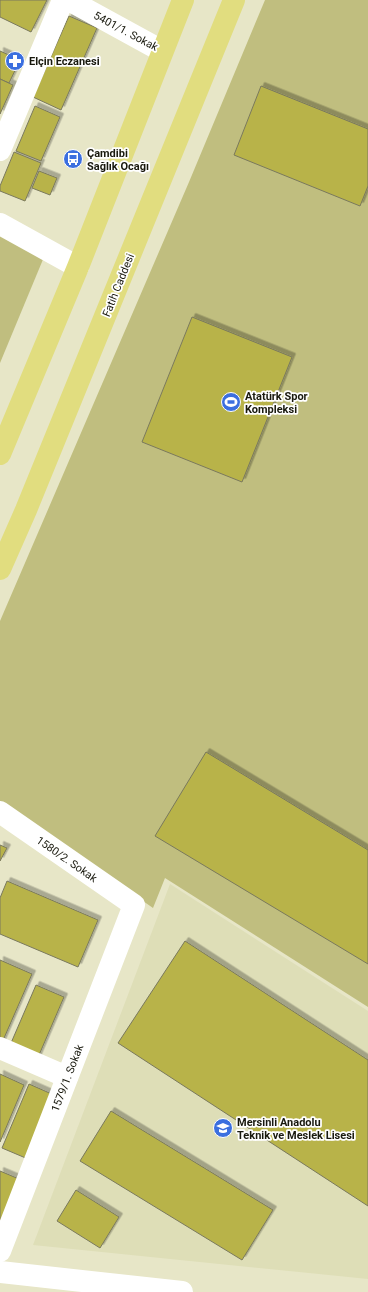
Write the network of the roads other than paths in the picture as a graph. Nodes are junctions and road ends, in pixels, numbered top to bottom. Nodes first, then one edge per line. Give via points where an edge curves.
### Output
1 (63, 0) edge
2 (69, 0) edge
3 (182, 0) edge
4 (234, 0) edge
5 (162, 51) junction
6 (0, 150) edge
7 (0, 224) edge
8 (78, 267) junction
9 (0, 454) edge
10 (0, 569) edge
11 (0, 812) edge
12 (134, 905) joint
13 (0, 1048) edge
14 (67, 1077) junction
15 (0, 1252) edge
16 (0, 1272) edge
17 (182, 1292) edge

1 - 6 street
2 - 5 street, 5401/1. Sokak
3 - 5 main road
4 - 10 main road, Fatih Caddesi
5 - 8 main road
7 - 8 street
8 - 9 main road
11 - 12 street, 1580/2. Sokak
12 - 14 street, 1579/1. Sokak
13 - 14 street
14 - 15 street, 1579/1. Sokak
16 - 17 street

